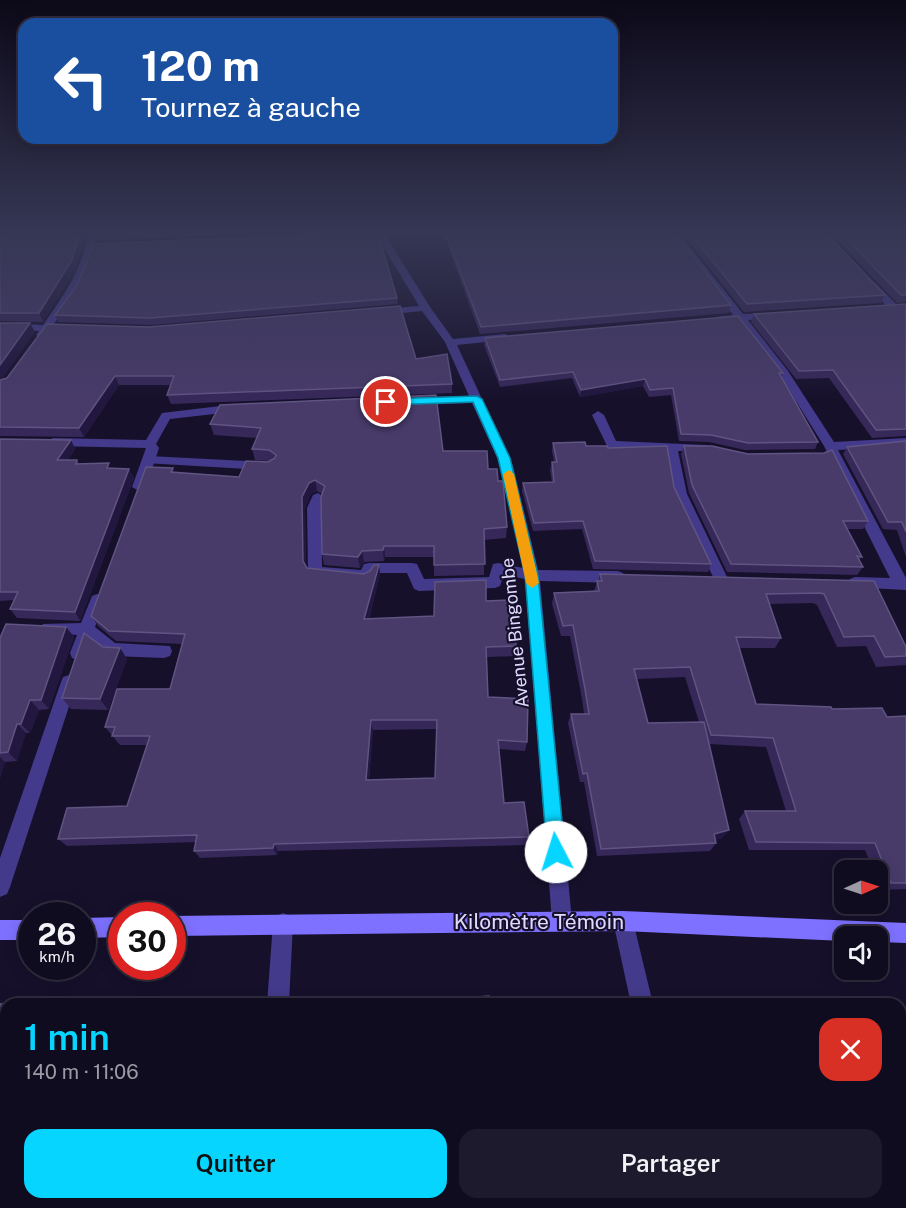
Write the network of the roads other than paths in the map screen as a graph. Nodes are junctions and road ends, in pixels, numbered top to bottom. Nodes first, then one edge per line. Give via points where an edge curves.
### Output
1 (74, 288) edge
2 (412, 288) edge
3 (719, 288) edge
4 (875, 288) edge
5 (893, 307) junction
6 (906, 307) edge
7 (425, 308) junction
8 (881, 308) edge
9 (367, 313) edge
10 (788, 314) edge
11 (742, 317) junction
12 (707, 320) edge
13 (0, 326) edge
14 (44, 329) junction
15 (76, 329) edge
16 (520, 336) edge
17 (450, 342) junction
18 (35, 346) edge
19 (477, 399) junction
20 (405, 402) edge
21 (250, 407) edge
22 (598, 416) dead end
23 (35, 442) edge
24 (906, 442) edge
25 (150, 444) junction
26 (671, 446) junction
27 (830, 446) junction
28 (718, 450) edge
29 (820, 455) edge
30 (149, 460) junction
31 (271, 467) edge
32 (318, 498) edge
33 (133, 503) edge
34 (532, 575) junction
35 (638, 577) edge
36 (721, 579) edge
37 (838, 582) edge
38 (873, 583) junction
39 (903, 584) edge
40 (102, 587) edge
41 (882, 603) edge
42 (32, 627) edge
43 (87, 629) junction
44 (164, 651) dead end
45 (0, 887) edge
46 (562, 921) junction
47 (623, 921) junction
48 (283, 923) junction
49 (186, 926) edge
50 (0, 930) edge
51 (18, 930) edge
52 (906, 933) edge
53 (278, 998) edge
54 (641, 998) edge

1 - 14 street
2 - 7 street, Avenue Bingombe
3 - 11 street
4 - 5 street
5 - 6 street
5 - 8 street
7 - 9 street
7 - 17 street, Avenue Bingombe
10 - 11 street
11 - 12 street
11 - 27 street via 784,373
13 - 14 street
14 - 15 street
14 - 18 street
16 - 17 street
17 - 19 street, Avenue Bingombe
19 - 20 street
19 - 34 street, Avenue Bingombe via 507,466
21 - 25 street via 166,416
22 - 26 street via 612,445
23 - 25 street
24 - 27 street
25 - 30 street via 153,448
26 - 28 street
26 - 36 street via 680,494
27 - 29 street
27 - 39 street
30 - 31 street
30 - 33 street
32 - 34 street via 314,508 315,572 366,576 369,568 412,568 419,585 495,582 498,568
34 - 35 street
34 - 46 street, Avenue Bingombe
37 - 38 street
38 - 39 street
38 - 41 street
40 - 43 street
42 - 43 street
43 - 44 street via 112,649
43 - 45 street
46 - 47 main road, Kilomètre Témoin
46 - 48 main road, Kilomètre Témoin
47 - 52 main road, Kilomètre Témoin
47 - 54 street
48 - 49 main road, Kilomètre Témoin
48 - 53 street
50 - 51 main road

